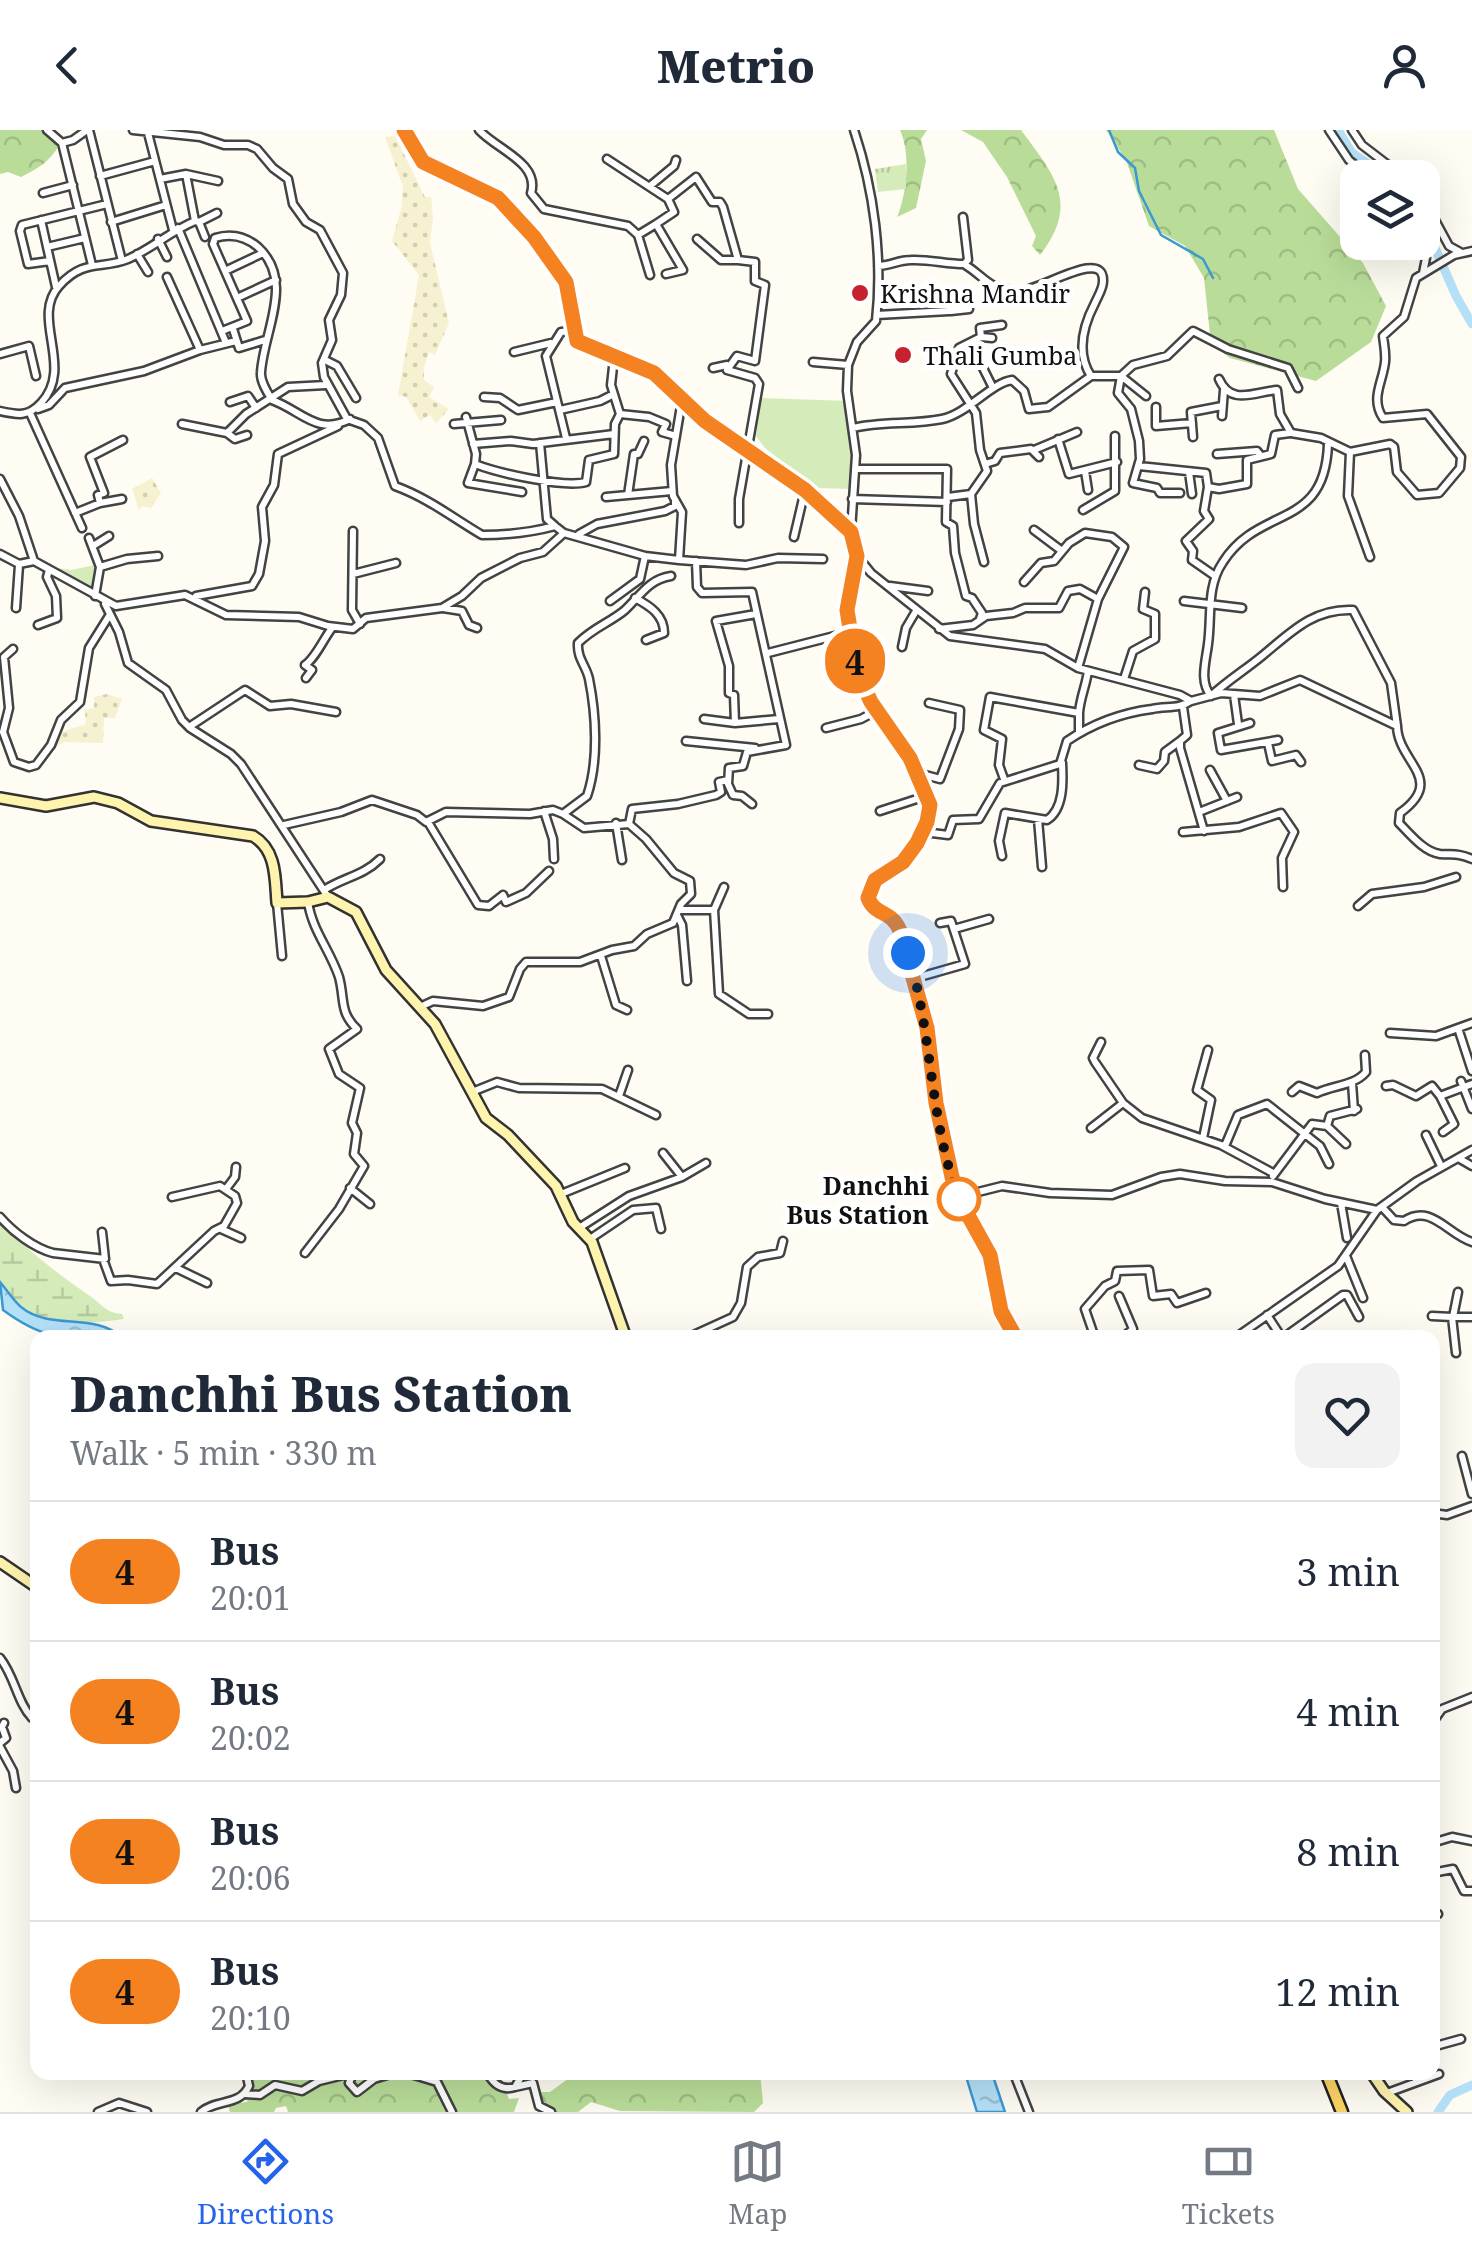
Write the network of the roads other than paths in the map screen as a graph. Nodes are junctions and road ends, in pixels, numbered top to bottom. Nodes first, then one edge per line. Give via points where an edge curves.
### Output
1 (47, 130) edge
2 (88, 130) edge
3 (132, 130) edge
4 (404, 130) edge
5 (478, 130) edge
6 (854, 130) edge
7 (1328, 130) edge
8 (1352, 130) edge
9 (153, 132) edge
10 (201, 134) edge
11 (62, 143) junction
12 (607, 160) dead end
13 (676, 160) dead end
14 (1348, 160) edge
15 (1382, 160) edge
16 (155, 161) junction
17 (186, 174) junction
18 (100, 176) junction
19 (160, 179) junction
20 (218, 182) dead end
21 (73, 185) junction
22 (650, 186) junction
23 (43, 192) dead end
24 (668, 199) junction
25 (107, 204) junction
26 (166, 205) junction
27 (79, 210) junction
28 (216, 213) dead end
29 (963, 217) dead end
30 (41, 220) junction
31 (197, 221) junction
32 (111, 222) junction
33 (656, 224) junction
34 (175, 229) junction
35 (1440, 229) edge
36 (638, 235) junction
37 (205, 237) dead end
38 (86, 238) junction
39 (158, 239) junction
40 (697, 239) dead end
41 (47, 247) junction
42 (1472, 251) edge
43 (263, 252) junction
44 (137, 254) junction
45 (1457, 254) junction
46 (167, 256) dead end
47 (738, 260) junction
48 (1426, 260) edge
49 (50, 261) junction
50 (122, 261) junction
51 (964, 264) junction
52 (92, 265) junction
53 (878, 266) junction
54 (224, 271) junction
55 (148, 272) dead end
56 (666, 274) dead end
57 (1423, 274) junction
58 (650, 275) dead end
59 (168, 277) dead end
60 (277, 280) junction
61 (56, 288) junction
62 (237, 298) junction
63 (969, 309) dead end
64 (877, 315) junction
65 (1002, 325) dead end
66 (233, 329) junction
67 (573, 331) junction
68 (222, 332) junction
69 (981, 337) junction
70 (992, 338) dead end
71 (266, 340) junction
72 (236, 341) junction
73 (226, 343) junction
74 (552, 343) junction
75 (200, 350) junction
76 (514, 352) dead end
77 (0, 354) edge
78 (614, 358) junction
79 (978, 358) dead end
80 (324, 360) junction
81 (813, 362) dead end
82 (728, 364) junction
83 (848, 365) junction
84 (713, 368) dead end
85 (36, 376) dead end
86 (1091, 376) junction
87 (1121, 376) junction
88 (1219, 379) dead end
89 (326, 385) junction
90 (994, 388) junction
91 (1298, 388) dead end
92 (1224, 390) junction
93 (612, 395) dead end
94 (1146, 396) dead end
95 (484, 397) dead end
96 (356, 398) dead end
97 (272, 400) junction
98 (682, 400) junction
99 (230, 402) dead end
100 (970, 405) junction
101 (559, 406) junction
102 (1222, 406) junction
103 (1156, 407) dead end
104 (256, 408) junction
105 (0, 411) edge
106 (32, 411) junction
107 (620, 414) junction
108 (1222, 416) dead end
109 (352, 419) junction
110 (466, 419) junction
111 (501, 420) dead end
112 (1192, 423) junction
113 (182, 424) dead end
114 (341, 424) junction
115 (454, 424) dead end
116 (853, 428) junction
117 (227, 432) junction
118 (1077, 432) dead end
119 (1291, 432) junction
120 (614, 434) junction
121 (248, 435) dead end
122 (676, 436) junction
123 (1115, 436) dead end
124 (566, 438) junction
125 (1193, 438) dead end
126 (1058, 439) junction
127 (123, 440) dead end
128 (644, 441) dead end
129 (540, 443) junction
130 (473, 444) junction
131 (1328, 444) junction
132 (749, 450) junction
133 (1350, 452) junction
134 (1217, 454) dead end
135 (1261, 456) junction
136 (1117, 462) junction
137 (475, 464) junction
138 (984, 464) junction
139 (1138, 466) junction
140 (856, 469) junction
141 (1085, 471) junction
142 (1189, 472) junction
143 (0, 479) edge
144 (544, 482) junction
145 (1208, 487) junction
146 (805, 490) junction
147 (1088, 490) dead end
148 (672, 491) junction
149 (522, 492) dead end
150 (971, 494) junction
151 (1180, 494) dead end
152 (1192, 494) dead end
153 (628, 495) junction
154 (606, 498) dead end
155 (122, 499) dead end
156 (852, 499) junction
157 (947, 500) junction
158 (676, 502) junction
159 (100, 503) junction
160 (1082, 510) dead end
161 (75, 513) junction
162 (739, 523) dead end
163 (555, 526) junction
164 (82, 528) dead end
165 (352, 530) dead end
166 (1034, 530) dead end
167 (564, 532) junction
168 (851, 532) junction
169 (578, 534) junction
170 (109, 536) dead end
171 (794, 537) dead end
172 (1062, 551) junction
173 (0, 554) edge
174 (158, 556) dead end
175 (646, 556) junction
176 (857, 556) junction
177 (1370, 557) dead end
178 (823, 559) dead end
179 (679, 560) junction
180 (696, 561) junction
181 (34, 562) junction
182 (984, 562) dead end
183 (19, 564) junction
184 (396, 564) dead end
185 (100, 567) junction
186 (49, 570) junction
187 (353, 574) junction
188 (671, 576) dead end
189 (1216, 576) junction
190 (1024, 582) dead end
191 (888, 586) junction
192 (928, 591) dead end
193 (1145, 592) dead end
194 (95, 596) junction
195 (195, 596) junction
196 (635, 598) junction
197 (1098, 599) junction
198 (610, 601) dead end
199 (1184, 601) dead end
200 (1210, 602) junction
201 (105, 603) junction
202 (16, 608) dead end
203 (442, 608) junction
204 (1242, 608) dead end
205 (916, 612) junction
206 (756, 614) junction
207 (109, 616) junction
208 (980, 619) junction
209 (38, 624) dead end
210 (360, 624) junction
211 (332, 627) junction
212 (477, 628) dead end
213 (938, 629) junction
214 (852, 632) junction
215 (646, 640) dead end
216 (902, 647) dead end
217 (13, 649) dead end
218 (768, 653) junction
219 (2, 654) edge
220 (1078, 668) junction
221 (1088, 671) junction
222 (306, 678) dead end
223 (1124, 679) junction
224 (1234, 695) junction
225 (1210, 696) junction
226 (1192, 701) junction
227 (929, 704) dead end
228 (1182, 707) junction
229 (877, 710) junction
230 (336, 712) dead end
231 (1079, 713) junction
232 (779, 718) junction
233 (704, 719) dead end
234 (735, 723) junction
235 (1250, 723) dead end
236 (1238, 724) junction
237 (1398, 726) junction
238 (189, 727) junction
239 (826, 728) dead end
240 (2, 732) edge
241 (1079, 733) junction
242 (1278, 740) dead end
243 (686, 741) dead end
244 (1180, 741) junction
245 (1268, 742) junction
246 (766, 748) junction
247 (1062, 761) junction
248 (1300, 762) dead end
249 (1139, 766) dead end
250 (1210, 770) dead end
251 (918, 773) junction
252 (1005, 779) junction
253 (728, 780) junction
254 (927, 795) junction
255 (1237, 797) dead end
256 (0, 798) edge
257 (1227, 801) junction
258 (752, 804) dead end
259 (544, 811) junction
260 (880, 811) dead end
261 (1199, 812) junction
262 (563, 814) junction
263 (1038, 818) junction
264 (428, 822) junction
265 (616, 823) junction
266 (629, 824) junction
267 (284, 826) junction
268 (1204, 830) junction
269 (924, 832) junction
270 (1183, 832) dead end
271 (1002, 856) dead end
272 (380, 859) dead end
273 (554, 859) dead end
274 (1472, 859) edge
275 (622, 860) dead end
276 (1042, 868) dead end
277 (550, 870) dead end
278 (1456, 877) dead end
279 (1283, 887) dead end
280 (724, 888) dead end
281 (326, 894) junction
282 (308, 902) junction
283 (277, 904) junction
284 (1358, 906) dead end
285 (714, 910) junction
286 (678, 913) junction
287 (989, 918) dead end
288 (940, 923) dead end
289 (954, 929) junction
290 (282, 956) dead end
291 (600, 956) junction
292 (916, 978) junction
293 (687, 981) dead end
294 (420, 1007) junction
295 (627, 1010) dead end
296 (768, 1014) dead end
297 (1472, 1023) edge
298 (1458, 1028) junction
299 (1390, 1033) dead end
300 (1101, 1042) dead end
301 (1208, 1050) dead end
302 (1365, 1055) dead end
303 (628, 1070) dead end
304 (1472, 1071) edge
305 (1352, 1083) junction
306 (1462, 1084) junction
307 (1472, 1084) edge
308 (1386, 1086) dead end
309 (472, 1092) junction
310 (1292, 1092) dead end
311 (619, 1096) junction
312 (1440, 1096) junction
313 (1124, 1103) junction
314 (1472, 1109) edge
315 (656, 1115) dead end
316 (1327, 1126) junction
317 (1091, 1128) dead end
318 (1442, 1132) dead end
319 (1306, 1134) junction
320 (1426, 1135) dead end
321 (1203, 1138) junction
322 (1346, 1144) dead end
323 (1224, 1146) junction
324 (1472, 1150) edge
325 (664, 1154) dead end
326 (1460, 1158) junction
327 (706, 1163) dead end
328 (1329, 1164) dead end
329 (1442, 1166) junction
330 (1472, 1166) edge
331 (236, 1167) dead end
332 (625, 1168) dead end
333 (682, 1177) junction
334 (1272, 1177) junction
335 (226, 1188) junction
336 (350, 1188) junction
337 (562, 1194) junction
338 (172, 1197) dead end
339 (958, 1197) junction
340 (1341, 1203) junction
341 (370, 1204) dead end
342 (1380, 1209) junction
343 (0, 1217) edge
344 (578, 1228) junction
345 (221, 1229) junction
346 (661, 1229) dead end
347 (102, 1232) dead end
348 (241, 1238) dead end
349 (590, 1238) junction
350 (1347, 1238) dead end
351 (783, 1241) dead end
352 (1472, 1242) edge
353 (305, 1252) dead end
354 (1346, 1256) junction
355 (103, 1259) junction
356 (176, 1268) junction
357 (207, 1282) dead end
358 (1458, 1292) dead end
359 (1206, 1293) dead end
360 (1118, 1296) dead end
361 (1363, 1298) dead end
362 (1267, 1315) junction
363 (1359, 1316) dead end
364 (1432, 1316) dead end
365 (1452, 1317) junction
366 (1472, 1317) edge
367 (623, 1330) edge
368 (705, 1330) edge
369 (1012, 1330) edge
370 (1091, 1330) edge
371 (1133, 1330) edge
372 (1246, 1330) edge
373 (1277, 1330) edge
374 (1294, 1330) edge
375 (1456, 1352) dead end
376 (1462, 1456) dead end
377 (1472, 1494) edge
378 (1472, 1506) edge
379 (1440, 1514) edge
380 (0, 1562) edge
381 (30, 1583) edge
382 (0, 1658) edge
383 (1472, 1696) edge
384 (1440, 1712) edge
385 (30, 1715) edge
386 (4, 1723) dead end
387 (0, 1745) edge
388 (16, 1788) dead end
389 (1440, 1841) edge
390 (1472, 1841) edge
391 (1440, 1871) edge
392 (1472, 1891) edge
393 (1461, 2040) dead end
394 (1440, 2044) edge
395 (248, 2080) edge
396 (325, 2080) edge
397 (351, 2080) edge
398 (373, 2080) edge
399 (430, 2080) edge
400 (493, 2080) edge
401 (519, 2080) edge
402 (1016, 2080) edge
403 (1329, 2080) edge
404 (1376, 2080) edge
405 (1422, 2080) edge
406 (1416, 2082) joint
407 (515, 2087) junction
408 (246, 2094) junction
409 (1386, 2094) junction
410 (98, 2112) edge
411 (147, 2112) edge
412 (200, 2112) edge
413 (452, 2112) edge
414 (552, 2112) edge
415 (1029, 2112) edge
416 (1342, 2112) edge
417 (1406, 2112) edge

1 - 11 street
2 - 11 street
2 - 18 street
3 - 9 street
4 - 67 main road via 423,162 498,198 534,237 566,282
5 - 36 street via 527,166 530,193 544,209 628,226
6 - 53 street via 868,176
7 - 14 street
8 - 15 street
9 - 10 street
9 - 16 street
10 - 80 street via 257,149 288,178 293,204 338,260 341,295 330,315 332,347
11 - 21 street
12 - 22 street
13 - 22 street
16 - 18 street
16 - 19 street
17 - 19 street
17 - 20 street
17 - 31 street
18 - 25 street
19 - 26 street
21 - 23 street
21 - 27 street
22 - 24 street
24 - 33 street via 674,212
24 - 47 street via 696,178 712,202 723,206
25 - 27 street
25 - 32 street
26 - 32 street
26 - 34 street
27 - 30 street
27 - 38 street
28 - 31 street
29 - 51 street
30 - 41 street
30 - 49 street via 20,230 29,265
31 - 34 street
31 - 37 street
32 - 50 street
33 - 36 street
33 - 56 street via 683,270
34 - 39 street
34 - 68 street
35 - 45 street
36 - 58 street
38 - 41 street
38 - 52 street
39 - 44 street
39 - 46 street
40 - 47 street via 721,260
41 - 49 street
42 - 45 street
43 - 54 street
43 - 54 street via 245,239 215,238
43 - 60 street
44 - 50 street
44 - 55 street
45 - 57 street
47 - 82 street via 755,262 755,281 765,285 754,361 737,356
48 - 57 street
49 - 61 street
50 - 52 street
51 - 53 street via 894,260
51 - 86 street via 986,284 1022,292 1081,267 1102,274 1081,353
52 - 61 street
53 - 64 street
54 - 62 street
57 - 133 street via 1411,286 1404,317 1383,336 1377,404 1384,418 1427,414 1461,457 1460,468 1438,492 1417,495 1397,472 1390,444
59 - 75 street
60 - 62 street
60 - 71 street
61 - 106 street via 49,310 55,380
62 - 66 street via 247,321
63 - 64 street
64 - 83 street
65 - 69 street via 980,328
66 - 68 street
66 - 72 street
67 - 74 street via 561,332
67 - 78 main road via 580,344
68 - 73 street
69 - 70 street
69 - 100 street via 958,348 951,366
71 - 72 street via 239,348
71 - 97 street via 260,374
72 - 73 street
73 - 75 street
74 - 76 street
74 - 101 street via 547,368
75 - 106 street via 64,388 50,405
77 - 85 street via 30,346
78 - 98 main road via 654,373
78 - 107 street via 611,386
79 - 90 street
80 - 89 street
80 - 96 street via 337,366
81 - 83 street
82 - 84 street
82 - 132 street via 727,370 759,384
83 - 116 street
86 - 87 street
86 - 90 street via 1043,409 1028,408 1017,381
87 - 91 street via 1133,365 1167,356 1193,331 1288,368
87 - 94 street
87 - 139 street via 1118,393 1131,410
88 - 92 street
89 - 97 street via 288,387
89 - 109 street
90 - 100 street
92 - 102 street
92 - 119 street via 1236,396 1277,390
93 - 101 street
95 - 101 street via 518,410
97 - 104 street
97 - 114 street via 316,425
98 - 122 street
98 - 132 main road
99 - 104 street via 248,396
100 - 116 street via 942,419
100 - 138 street
101 - 124 street
102 - 108 street
102 - 112 street via 1191,412
103 - 112 street via 1156,426
104 - 117 street
105 - 106 street
106 - 161 street
107 - 120 street
107 - 122 street via 649,417
109 - 114 street
109 - 163 street via 378,438 396,486 478,534 524,535
110 - 111 street
110 - 115 street
110 - 130 street
112 - 125 street
113 - 117 street
114 - 195 street via 278,454 262,508 265,541 252,586
116 - 140 street
117 - 121 street via 235,439
118 - 126 street
119 - 131 street
119 - 135 street via 1275,435 1272,453
120 - 124 street
120 - 144 street via 614,454 588,460 586,482
122 - 148 street
123 - 136 street
124 - 129 street
126 - 138 street via 1037,453 1000,453
126 - 141 street via 1069,474
127 - 159 street via 90,456 104,493 98,494
128 - 153 street via 634,454
129 - 130 street
129 - 144 street
130 - 137 street
131 - 133 street
131 - 189 street via 1316,492 1301,510 1244,535
132 - 146 main road
132 - 162 street
133 - 177 street via 1348,496
134 - 135 street
135 - 145 street via 1247,460 1247,484
136 - 141 street
136 - 160 street via 1115,490
137 - 144 street
137 - 149 street via 468,483
138 - 150 street via 984,480
139 - 142 street
139 - 151 street via 1134,484
140 - 156 street
140 - 157 street via 947,469
141 - 147 street
142 - 145 street via 1204,471
142 - 152 street
143 - 181 street
144 - 163 street via 548,519
145 - 189 street via 1209,519 1186,541 1192,560
146 - 168 main road
146 - 171 street
148 - 153 street
148 - 158 street
150 - 157 street
150 - 182 street
153 - 154 street
155 - 159 street
156 - 157 street
156 - 168 street
157 - 208 street via 946,524 954,526 963,589
158 - 169 street via 665,512
158 - 179 street via 682,512
159 - 161 street
161 - 164 street
163 - 167 street
165 - 187 street
166 - 172 street
167 - 169 street
167 - 203 street via 543,552 480,578
168 - 176 main road
169 - 175 street
170 - 185 street via 91,542
172 - 190 street
172 - 197 street via 1094,532 1123,544
173 - 183 street
174 - 185 street
175 - 179 street
175 - 198 street via 640,579
176 - 191 street
176 - 214 main road via 847,602
178 - 180 street
179 - 180 street
180 - 206 street via 699,591 752,592
181 - 183 street
181 - 186 street
183 - 202 street
184 - 187 street
185 - 194 street
186 - 194 street
186 - 209 street via 57,618
187 - 210 street via 352,610
188 - 196 street
189 - 200 street
191 - 192 street
191 - 205 street
193 - 223 street via 1143,610 1155,614 1155,639 1133,651
194 - 201 street
195 - 201 street
195 - 211 street via 226,615 299,616
196 - 215 street via 654,610 664,628
196 - 262 street via 576,648 589,678 594,765 584,800
197 - 208 street via 1071,589 1059,608
197 - 220 street
199 - 200 street
200 - 204 street
200 - 225 street via 1204,683
201 - 207 street
203 - 210 street
203 - 212 street via 462,611
205 - 213 street
205 - 216 street
206 - 218 street
206 - 234 street via 716,622
207 - 238 street via 128,664 166,690
207 - 240 street via 89,648 80,702 61,720 36,765 14,762
208 - 213 street via 973,626
210 - 211 street
211 - 222 street via 305,664 312,670
213 - 220 street via 1045,649
214 - 218 street
214 - 229 main road via 860,681
217 - 219 street
218 - 232 street
219 - 240 street via 9,708
220 - 221 street
221 - 223 street
221 - 231 street
223 - 226 street
224 - 225 street
224 - 236 street
224 - 237 street via 1260,696 1305,681
225 - 226 street
225 - 237 street via 1304,621 1353,610 1392,683
226 - 228 street
227 - 251 street via 960,710 959,730 940,778
228 - 241 street via 1146,709
228 - 244 street via 1187,734
229 - 239 street
229 - 251 main road
230 - 238 street via 270,706 245,690
231 - 241 street
231 - 252 street via 990,697 984,730 1002,739
232 - 234 street
232 - 246 street via 786,745
233 - 234 street
235 - 236 street
236 - 245 street via 1217,734 1222,750
237 - 274 street via 1420,783 1398,822 1428,849
238 - 267 street via 231,754
241 - 247 street via 1064,744
242 - 245 street
243 - 246 street
244 - 249 street via 1156,768
244 - 261 street
245 - 248 street via 1272,762 1296,754
246 - 253 street via 747,752 744,766 728,768
247 - 252 street
247 - 263 street via 1059,805 1051,820
250 - 257 street
251 - 254 main road
252 - 269 street via 979,819 954,820 948,836
253 - 258 street via 734,795
253 - 266 street via 719,782 716,795 632,809
254 - 260 street
254 - 269 main road
255 - 257 street
256 - 283 street via 46,806 94,797 151,820 253,836 272,862
257 - 261 street
259 - 262 street
259 - 264 street via 446,812
259 - 273 street
261 - 268 street
262 - 265 street via 584,828
263 - 271 street via 1003,814
263 - 276 street
264 - 267 street via 372,800
264 - 277 street via 478,905 526,893
265 - 266 street
265 - 275 street
266 - 286 street via 674,874 690,881 691,894
267 - 281 street
268 - 270 street
268 - 279 street via 1282,812 1294,830 1282,858
269 - 292 main road via 903,862 870,885 868,898 894,918
272 - 281 street
278 - 284 street via 1372,894
280 - 285 street
281 - 282 street
281 - 294 street via 356,912 386,970
282 - 283 street
282 - 336 street via 338,973 345,1017 356,1029 329,1048 340,1074 360,1090 352,1123 354,1154 364,1166
283 - 290 street
285 - 286 street
285 - 296 street via 719,994 749,1014
286 - 291 street via 668,928
286 - 293 street
287 - 289 street
288 - 289 street via 950,920
289 - 292 street via 964,964
291 - 294 street via 526,962 509,997 484,1006 432,1001
291 - 295 street via 616,1005
292 - 339 main road
294 - 309 street
297 - 298 street
298 - 299 street via 1436,1036
298 - 304 street
300 - 313 street via 1093,1058
301 - 321 street via 1197,1090 1211,1100
302 - 305 street via 1366,1072
303 - 311 street
305 - 310 street
305 - 316 street via 1356,1109 1330,1116
306 - 307 street
306 - 312 street
306 - 314 street
308 - 312 street via 1416,1096 1432,1086
309 - 311 street via 497,1082 602,1089
309 - 337 street via 486,1118
311 - 315 street
312 - 318 street via 1454,1124
313 - 317 street
313 - 321 street via 1151,1122
316 - 319 street via 1313,1124
316 - 322 street
319 - 323 street via 1267,1104 1238,1115
319 - 328 street
319 - 334 street
320 - 329 street
321 - 323 street
323 - 334 street
324 - 326 street
325 - 333 street
326 - 329 street
326 - 330 street
327 - 333 street
329 - 342 street
331 - 335 street
332 - 337 street
333 - 344 street via 629,1196
334 - 339 street via 1225,1181 1180,1174 1112,1195 1002,1186
334 - 340 street
335 - 338 street
335 - 345 street via 237,1203
336 - 341 street
336 - 353 street
337 - 344 street
339 - 369 main road via 990,1255
340 - 342 street
340 - 350 street
342 - 352 street via 1394,1220 1423,1214
342 - 354 street
343 - 355 street via 45,1251
344 - 349 street
345 - 348 street
345 - 356 street
346 - 349 street via 656,1208 636,1210
347 - 355 street
349 - 367 street
351 - 368 street via 780,1253 746,1267 733,1317
354 - 361 street
354 - 362 street
355 - 356 street via 114,1282 157,1284
356 - 357 street
358 - 365 street
359 - 370 street via 1177,1303 1170,1294 1156,1298 1149,1270 1116,1271 1115,1281 1084,1309
360 - 371 street
362 - 372 street
362 - 373 street
363 - 374 street via 1345,1295
364 - 365 street
365 - 366 street
365 - 375 street
376 - 377 street
378 - 379 street
380 - 381 street
382 - 385 street
383 - 384 street
386 - 387 street
387 - 388 street
389 - 390 street
391 - 392 street via 1453,1869 1464,1891
393 - 394 street
395 - 408 street
396 - 408 street via 302,2091 275,2085 260,2095
397 - 398 street via 357,2092
399 - 413 street
400 - 407 street
401 - 407 street
402 - 415 street
403 - 416 main road
404 - 409 street
405 - 406 street
406 - 409 street
407 - 414 street via 533,2083 539,2106
408 - 412 street
409 - 417 street
410 - 411 street via 119,2103

